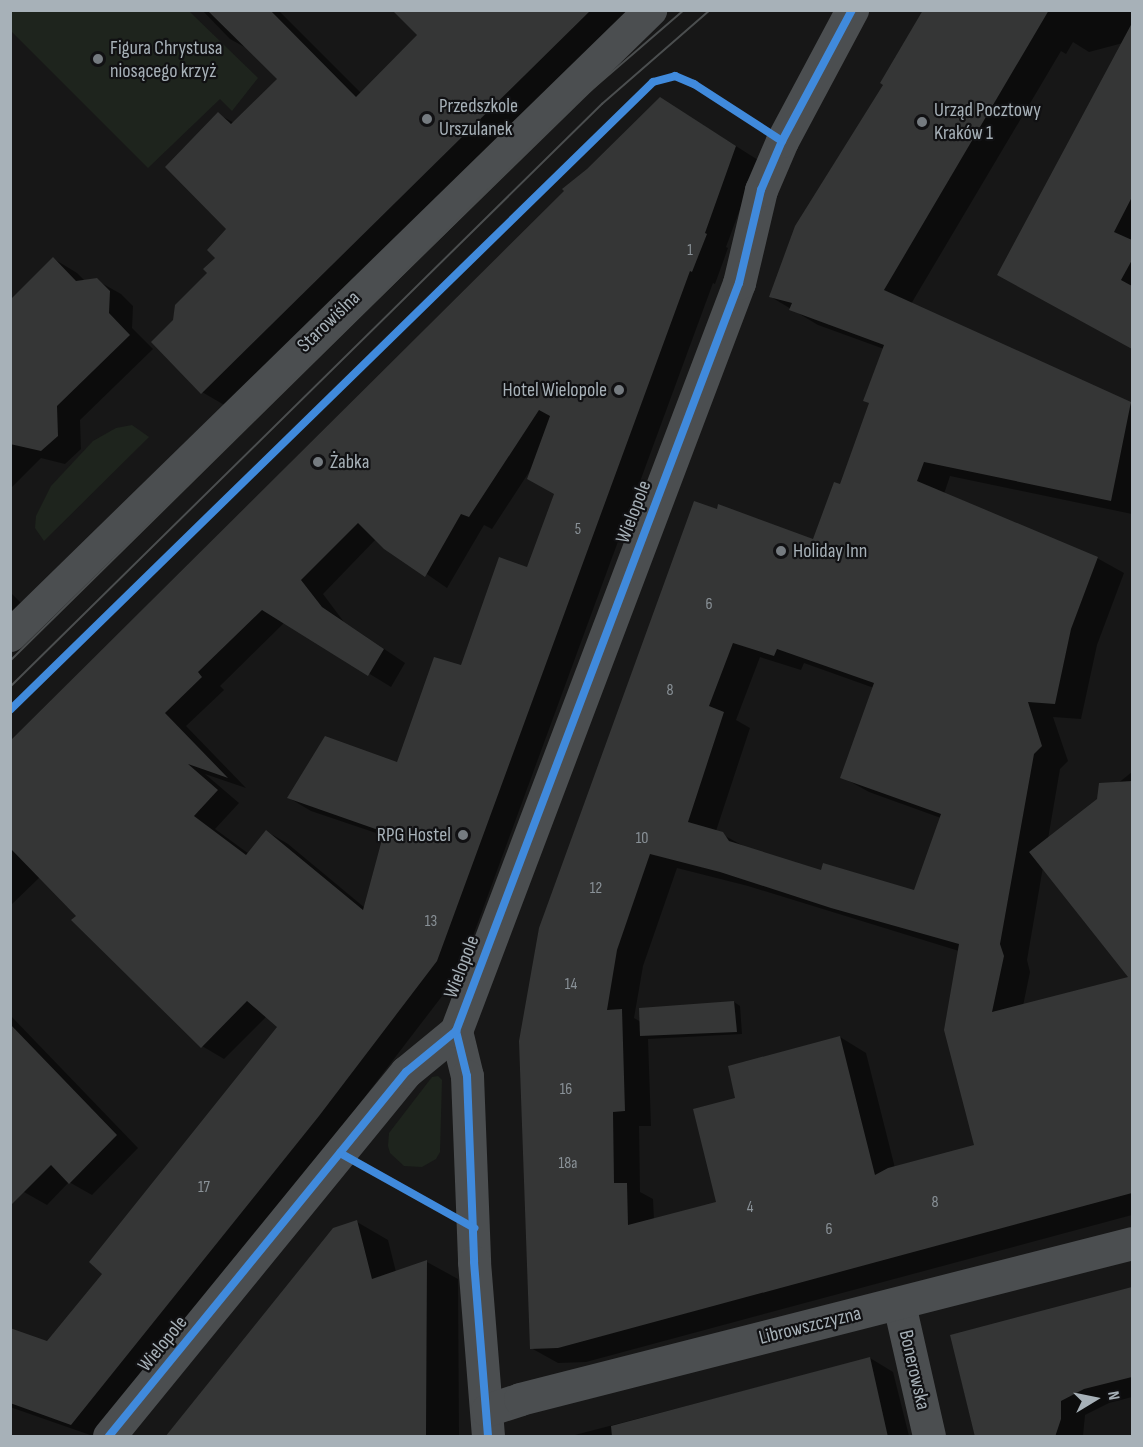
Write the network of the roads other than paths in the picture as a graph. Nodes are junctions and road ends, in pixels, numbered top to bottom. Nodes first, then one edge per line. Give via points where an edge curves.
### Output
1 (650, 10) edge
2 (852, 10) edge
3 (10, 635) edge
4 (456, 1031) junction
5 (1132, 1243) edge
6 (899, 1304) junction
7 (488, 1423) edge
8 (109, 1437) edge
9 (929, 1437) edge

1 - 3 street, Starowiślna
2 - 4 street, Wielopole via 782,141 761,190 739,283
4 - 7 street via 467,1076 474,1262
4 - 8 street, Wielopole via 406,1072
5 - 6 street, Librowszczyzna
6 - 7 street, Librowszczyzna via 520,1399
6 - 9 street, Bonerowska

